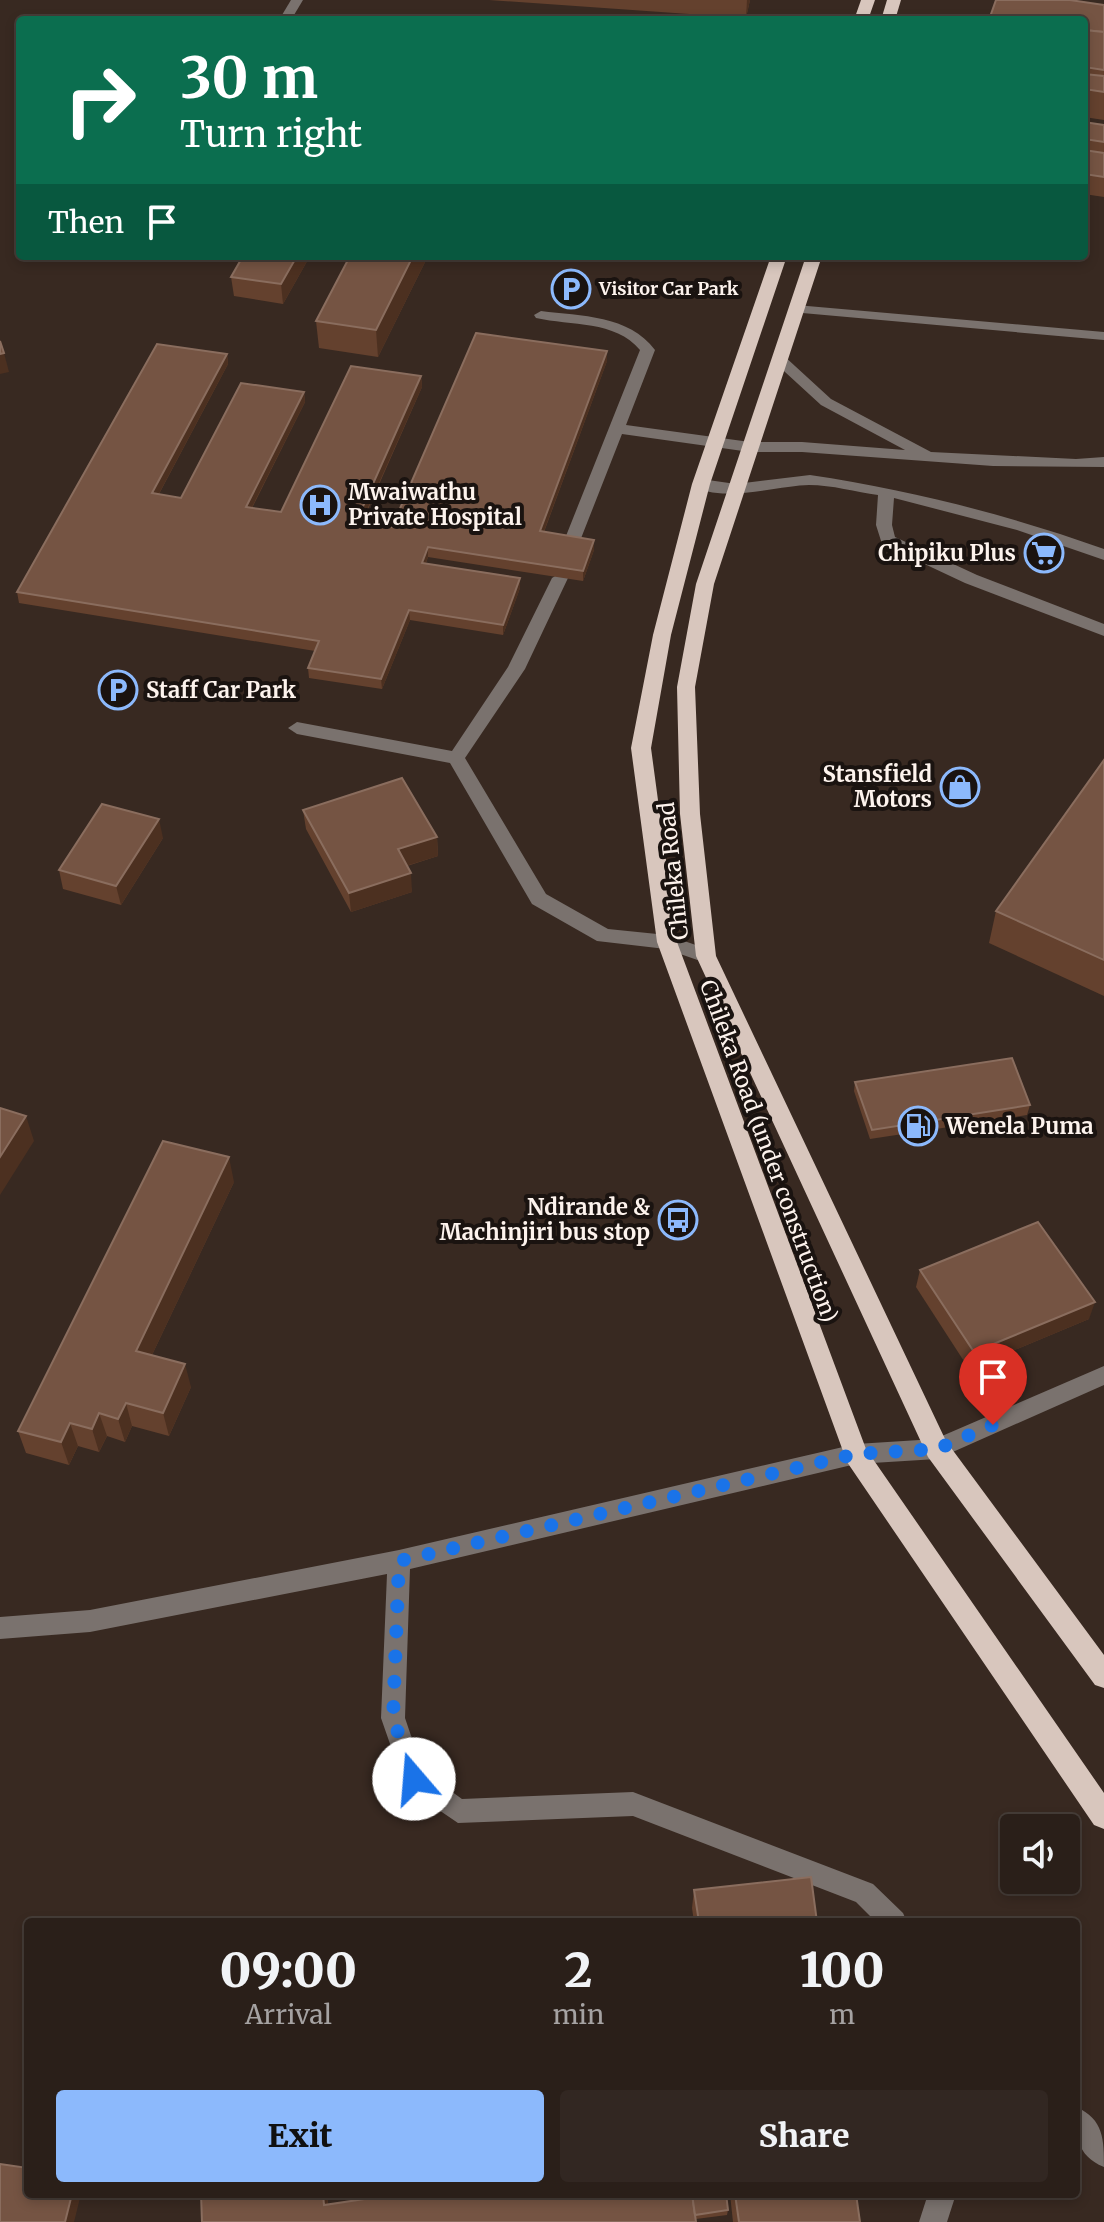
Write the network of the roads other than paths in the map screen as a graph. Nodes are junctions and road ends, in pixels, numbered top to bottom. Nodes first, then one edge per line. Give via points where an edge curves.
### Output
1 (778, 260) edge
2 (813, 260) edge
3 (796, 309) junction
4 (541, 315) dead end
5 (1104, 336) edge
6 (778, 358) junction
7 (616, 428) junction
8 (714, 444) junction
9 (750, 447) junction
10 (933, 458) junction
11 (1104, 462) edge
12 (701, 484) junction
13 (736, 489) junction
14 (886, 491) junction
15 (570, 546) edge
16 (1104, 555) edge
17 (560, 578) edge
18 (1104, 630) edge
19 (297, 728) dead end
20 (456, 758) junction
21 (667, 942) junction
22 (706, 956) junction
23 (1104, 1375) edge
24 (937, 1449) junction
25 (856, 1454) junction
26 (399, 1561) junction
27 (0, 1628) edge
28 (1104, 1676) edge
29 (1104, 1816) edge
30 (890, 1918) edge
31 (1080, 2125) edge
32 (1104, 2154) edge
33 (941, 2198) edge
34 (933, 2222) edge

1 - 8 highway, Chileka Road (under construction)
2 - 3 highway, Chileka Road
3 - 5 street
3 - 6 highway, Chileka Road
4 - 7 street via 627,330 641,339 648,350
6 - 9 highway, Chileka Road
6 - 10 street via 826,402
7 - 8 street
7 - 15 street
8 - 9 street
8 - 12 highway, Chileka Road (under construction)
9 - 10 street
9 - 13 highway, Chileka Road
10 - 11 street
12 - 13 street
12 - 21 highway, Chileka Road (under construction) via 662,635 641,748
13 - 14 street via 810,480
13 - 22 highway, Chileka Road via 705,584 686,687 690,814
14 - 16 street via 1022,526
14 - 18 street via 888,540 971,579
17 - 20 street via 516,669
19 - 20 street
20 - 21 street via 539,899 604,936
21 - 22 street
21 - 25 highway, Chileka Road (under construction)
22 - 24 highway, Chileka Road
23 - 24 street
24 - 25 street
24 - 28 highway, Chileka Road
25 - 26 street
25 - 29 highway, Chileka Road (under construction)
26 - 27 street via 90,1621
26 - 30 street via 393,1718 414,1779 458,1811 633,1804 864,1893
31 - 32 street
33 - 34 street

